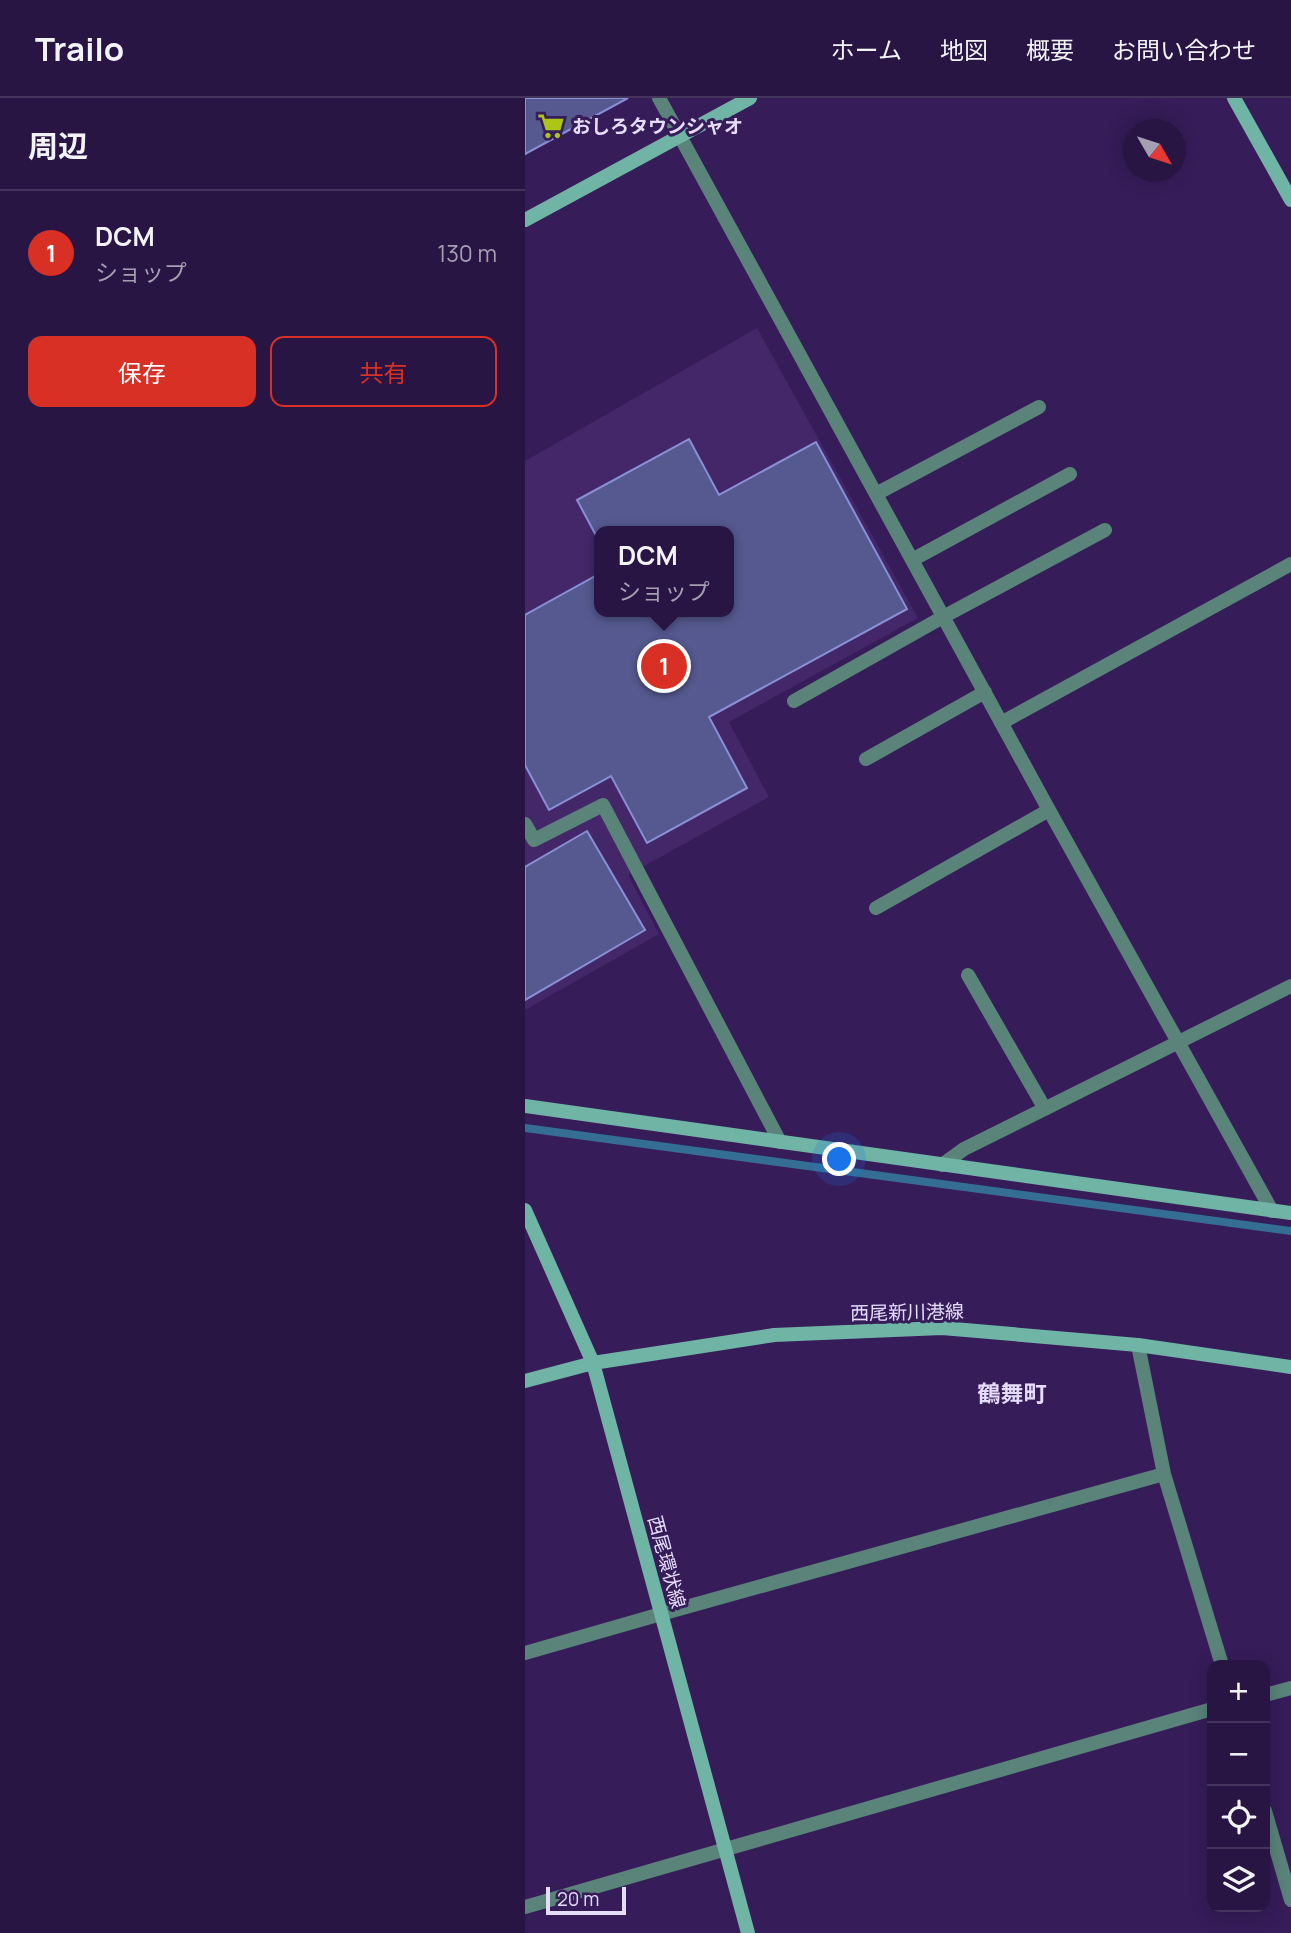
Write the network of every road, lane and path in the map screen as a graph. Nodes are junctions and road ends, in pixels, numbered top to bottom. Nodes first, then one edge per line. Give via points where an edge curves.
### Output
1 (659, 98) edge
2 (750, 98) edge
3 (1234, 98) edge
4 (680, 136) junction
5 (1291, 200) edge
6 (525, 220) edge
7 (1039, 407) dead end
8 (1070, 474) dead end
9 (876, 494) junction
10 (1105, 530) dead end
11 (912, 560) junction
12 (1291, 564) edge
13 (943, 617) junction
14 (985, 692) junction
15 (794, 701) dead end
16 (1001, 723) junction
17 (866, 758) dead end
18 (1049, 810) junction
19 (525, 824) edge
20 (876, 908) dead end
21 (968, 975) dead end
22 (1291, 986) edge
23 (1180, 1042) junction
24 (525, 1106) edge
25 (1045, 1109) junction
26 (780, 1142) junction
27 (942, 1165) junction
28 (525, 1210) edge
29 (1272, 1211) junction
30 (1291, 1213) edge
31 (1138, 1345) junction
32 (593, 1363) junction
33 (1291, 1367) edge
34 (525, 1381) edge
35 (1164, 1474) junction
36 (661, 1614) junction
37 (525, 1653) edge
38 (1220, 1660) edge
39 (1291, 1688) edge
40 (1270, 1694) edge
41 (1207, 1710) edge
42 (1270, 1828) edge
43 (726, 1850) junction
44 (1291, 1900) edge
45 (525, 1907) edge
46 (748, 1933) edge

1 - 4 street
2 - 4 main road
3 - 5 main road
4 - 6 main road
4 - 9 street
7 - 9 street
8 - 11 street
9 - 11 street
10 - 13 street
11 - 13 street
12 - 16 street
13 - 14 street
13 - 15 street
14 - 16 street
14 - 17 street
16 - 18 street
18 - 20 street
18 - 23 street
19 - 26 street via 534,840 603,805
21 - 25 street
22 - 23 street
23 - 25 street
23 - 29 street
24 - 26 main road
25 - 27 street via 964,1149
26 - 27 main road
27 - 29 main road
28 - 32 main road, 西尾環状線
29 - 30 main road
31 - 32 main road, 西尾新川港線 via 942,1328 774,1335
31 - 33 main road, 西尾新川港線
31 - 35 street
32 - 34 main road, 西尾新川港線
32 - 36 main road, 西尾環状線
35 - 36 street
35 - 38 street
36 - 37 street
36 - 43 main road, 西尾環状線
39 - 40 street
41 - 43 street
42 - 44 street
43 - 45 street
43 - 46 main road, 西尾環状線

